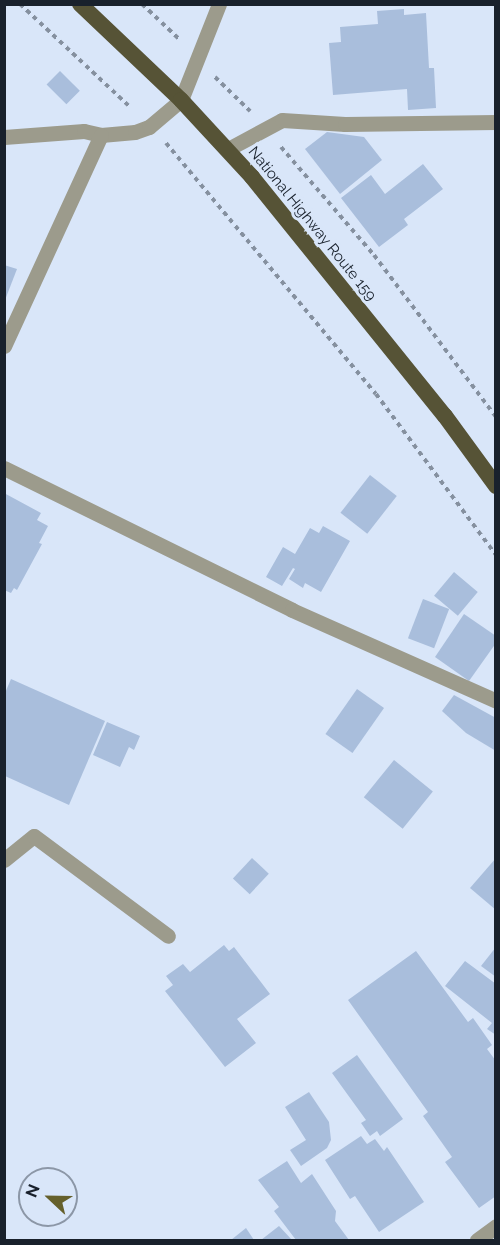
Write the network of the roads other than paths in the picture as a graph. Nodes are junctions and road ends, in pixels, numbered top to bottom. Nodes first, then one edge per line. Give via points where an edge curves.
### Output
1 (80, 4) edge
2 (219, 4) edge
3 (181, 100) junction
4 (495, 122) edge
5 (101, 135) junction
6 (4, 137) edge
7 (228, 149) junction
8 (4, 346) edge
9 (4, 468) edge
10 (495, 486) edge
11 (495, 701) edge
12 (4, 860) edge
13 (168, 936) dead end
14 (495, 1226) edge
15 (477, 1240) edge

1 - 3 highway, National Highway Route 159
2 - 3 street
3 - 5 street via 148,127
3 - 7 highway, National Highway Route 159
4 - 7 street via 345,124 282,120
5 - 6 street via 84,131
5 - 8 street
7 - 10 highway, National Highway Route 159 via 445,416
9 - 11 street via 292,610
12 - 13 street via 34,836
14 - 15 street

